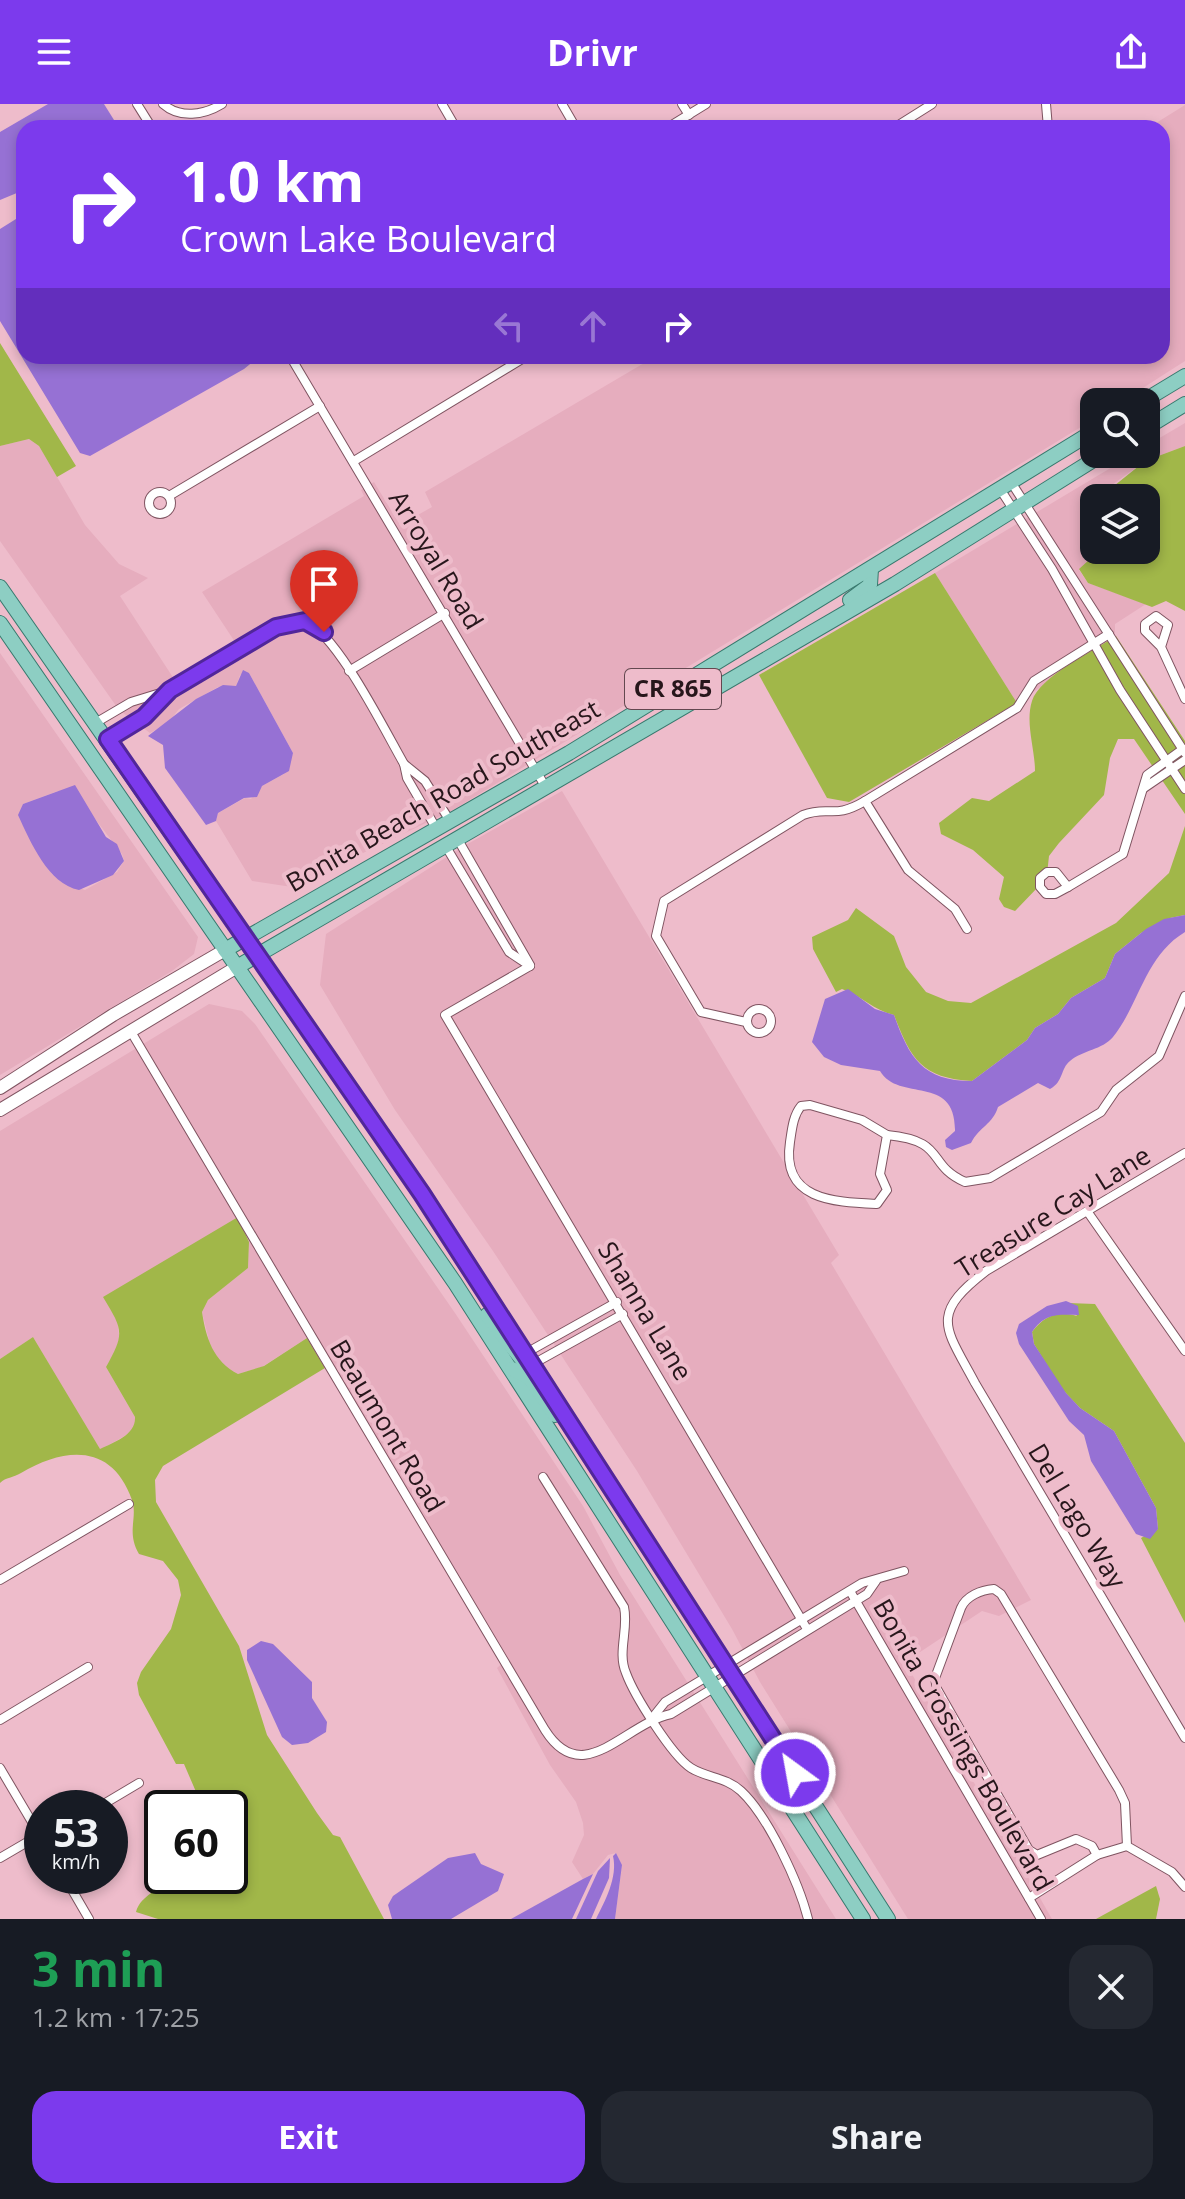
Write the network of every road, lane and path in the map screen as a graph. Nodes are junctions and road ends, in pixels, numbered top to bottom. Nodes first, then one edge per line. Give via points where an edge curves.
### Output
1 (163, 104) edge
2 (222, 104) edge
3 (682, 104) edge
4 (706, 104) edge
5 (932, 104) edge
6 (689, 115) junction
7 (681, 120) edge
8 (907, 120) edge
9 (295, 364) edge
10 (514, 364) edge
11 (1185, 376) edge
12 (1160, 391) edge
13 (1185, 404) edge
14 (320, 406) junction
15 (1160, 419) edge
16 (1080, 440) edge
17 (354, 461) junction
18 (1080, 468) edge
19 (1006, 485) junction
20 (169, 496) dead end
21 (1019, 506) junction
22 (871, 569) junction
23 (0, 587) edge
24 (445, 613) junction
25 (0, 623) edge
26 (1109, 634) junction
27 (1094, 643) junction
28 (1161, 647) dead end
29 (768, 657) junction
30 (349, 671) junction
31 (170, 690) junction
32 (1185, 699) edge
33 (97, 722) junction
34 (108, 739) junction
35 (1184, 751) edge
36 (1185, 760) edge
37 (404, 764) junction
38 (1169, 764) junction
39 (537, 772) junction
40 (545, 786) junction
41 (1185, 789) edge
42 (865, 801) junction
43 (450, 821) junction
44 (436, 828) junction
45 (451, 842) junction
46 (1068, 887) dead end
47 (967, 929) dead end
48 (246, 938) junction
49 (225, 950) junction
50 (509, 952) junction
51 (258, 954) junction
52 (530, 966) junction
53 (237, 967) junction
54 (509, 978) junction
55 (1185, 996) edge
56 (746, 1022) dead end
57 (130, 1029) junction
58 (0, 1088) edge
59 (0, 1110) edge
60 (887, 1135) junction
61 (1185, 1153) edge
62 (1087, 1211) junction
63 (455, 1283) junction
64 (617, 1302) junction
65 (948, 1310) joint
66 (623, 1314) junction
67 (1185, 1351) edge
68 (530, 1358) junction
69 (512, 1369) junction
70 (597, 1464) junction
71 (543, 1477) dead end
72 (129, 1504) dead end
73 (904, 1571) dead end
74 (0, 1580) edge
75 (876, 1581) junction
76 (850, 1591) junction
77 (856, 1601) junction
78 (802, 1619) junction
79 (807, 1629) junction
80 (88, 1667) dead end
81 (729, 1670) junction
82 (711, 1681) junction
83 (653, 1718) junction
84 (0, 1720) edge
85 (1185, 1737) edge
86 (0, 1768) edge
87 (139, 1783) dead end
88 (127, 1790) edge
89 (24, 1808) edge
90 (24, 1845) edge
91 (1127, 1846) junction
92 (1097, 1855) junction
93 (0, 1858) edge
94 (1185, 1887) edge
95 (74, 1894) edge
96 (1029, 1898) junction
97 (89, 1919) edge
98 (808, 1919) edge
99 (863, 1919) edge
100 (888, 1919) edge
101 (1041, 1919) edge

1 - 2 street via 191,114
3 - 6 street
4 - 6 street
5 - 8 street
6 - 7 street
9 - 14 street, Arroyal Road
10 - 17 street
11 - 12 main road
13 - 15 main road
14 - 17 street, Arroyal Road
14 - 20 street
16 - 19 main road, Bonita Beach Road Southeast / CR 865
17 - 24 street, Arroyal Road
18 - 21 main road, Bonita Beach Road Southeast / CR 865
19 - 21 street
19 - 22 main road, Bonita Beach Road Southeast / CR 865
21 - 26 street
21 - 27 street
21 - 29 main road, Bonita Beach Road Southeast / CR 865
22 - 29 main road via 873,580 864,591 783,641
22 - 39 main road, Bonita Beach Road Southeast / CR 865
23 - 33 main road
24 - 30 street
24 - 39 street, Arroyal Road
25 - 49 main road
26 - 27 street
26 - 35 street
27 - 38 street
27 - 42 street via 1034,681 1017,708
28 - 32 street
29 - 40 main road, Bonita Beach Road Southeast / CR 865
30 - 31 street via 324,632 294,621
30 - 37 street
31 - 33 street via 131,702
31 - 34 street via 144,717
33 - 34 main road
34 - 48 main road
35 - 38 street
36 - 38 street
37 - 43 street via 425,781
37 - 44 street
38 - 41 street
38 - 46 street via 1143,789 1123,854
39 - 40 street, Arroyal Road
39 - 43 main road, Bonita Beach Road Southeast / CR 865
40 - 45 main road, Bonita Beach Road Southeast / CR 865
42 - 47 street via 908,870 955,909
42 - 56 street via 839,814 803,815 664,901 656,936 695,1005 710,1016
43 - 44 main road, Bonita Beach Road Southeast / CR 865
44 - 48 main road, Bonita Beach Road Southeast / CR 865
45 - 50 street
45 - 51 main road, Bonita Beach Road Southeast / CR 865
45 - 52 street
48 - 49 main road, Bonita Beach Road Southeast / CR 865
48 - 51 main road
49 - 53 main road
49 - 58 main road, CR 865
50 - 52 street
50 - 54 street via 514,966
51 - 53 main road, Bonita Beach Road Southeast / CR 865
51 - 68 main road
52 - 54 street
53 - 57 main road, CR 865
53 - 63 main road
54 - 64 street, Shanna Lane via 445,1015
55 - 60 street via 1152,1065 1122,1084 1101,1112 990,1178 965,1182 928,1144
57 - 59 main road, CR 865
57 - 83 street, Beaumont Road via 554,1745 570,1755 593,1754
60 - 60 street via 880,1174 887,1190 877,1204 805,1192 789,1169 795,1113 801,1106 828,1108
61 - 62 street, Treasure Cay Lane
62 - 65 street, Treasure Cay Lane via 986,1271 957,1295
62 - 67 street
63 - 68 main road via 518,1357
63 - 69 main road
64 - 66 street, Shanna Lane
64 - 68 street
65 - 85 street, Del Lago Way via 950,1337 975,1383
66 - 68 street
66 - 78 street, Shanna Lane
68 - 70 main road
69 - 70 main road via 529,1377 561,1425
69 - 82 main road
70 - 81 main road
71 - 83 street via 624,1607 624,1668
72 - 74 street
73 - 75 street, Beaumont Road
75 - 76 street, Beaumont Road
75 - 77 street, Beaumont Road
76 - 77 street, Bonita Crossings Boulevard
76 - 78 street, Beaumont Road
77 - 79 street, Beaumont Road
77 - 96 street, Bonita Crossings Boulevard
78 - 79 street, Shanna Lane
78 - 81 street, Beaumont Road
79 - 81 street, Beaumont Road
80 - 84 street
81 - 82 street, Beaumont Road
81 - 100 main road
82 - 83 street, Beaumont Road via 665,1702
82 - 99 main road
83 - 98 street via 686,1765 731,1783 746,1796 793,1870
86 - 89 street
87 - 88 street
90 - 93 street
91 - 92 street
91 - 92 street via 1125,1803 1119,1790 1001,1594 985,1590 964,1601 935,1678 937,1689 1029,1850 1037,1855 1076,1839 1092,1846
91 - 94 street via 1172,1872
92 - 96 street
95 - 97 street
96 - 101 street, Bonita Crossings Boulevard

